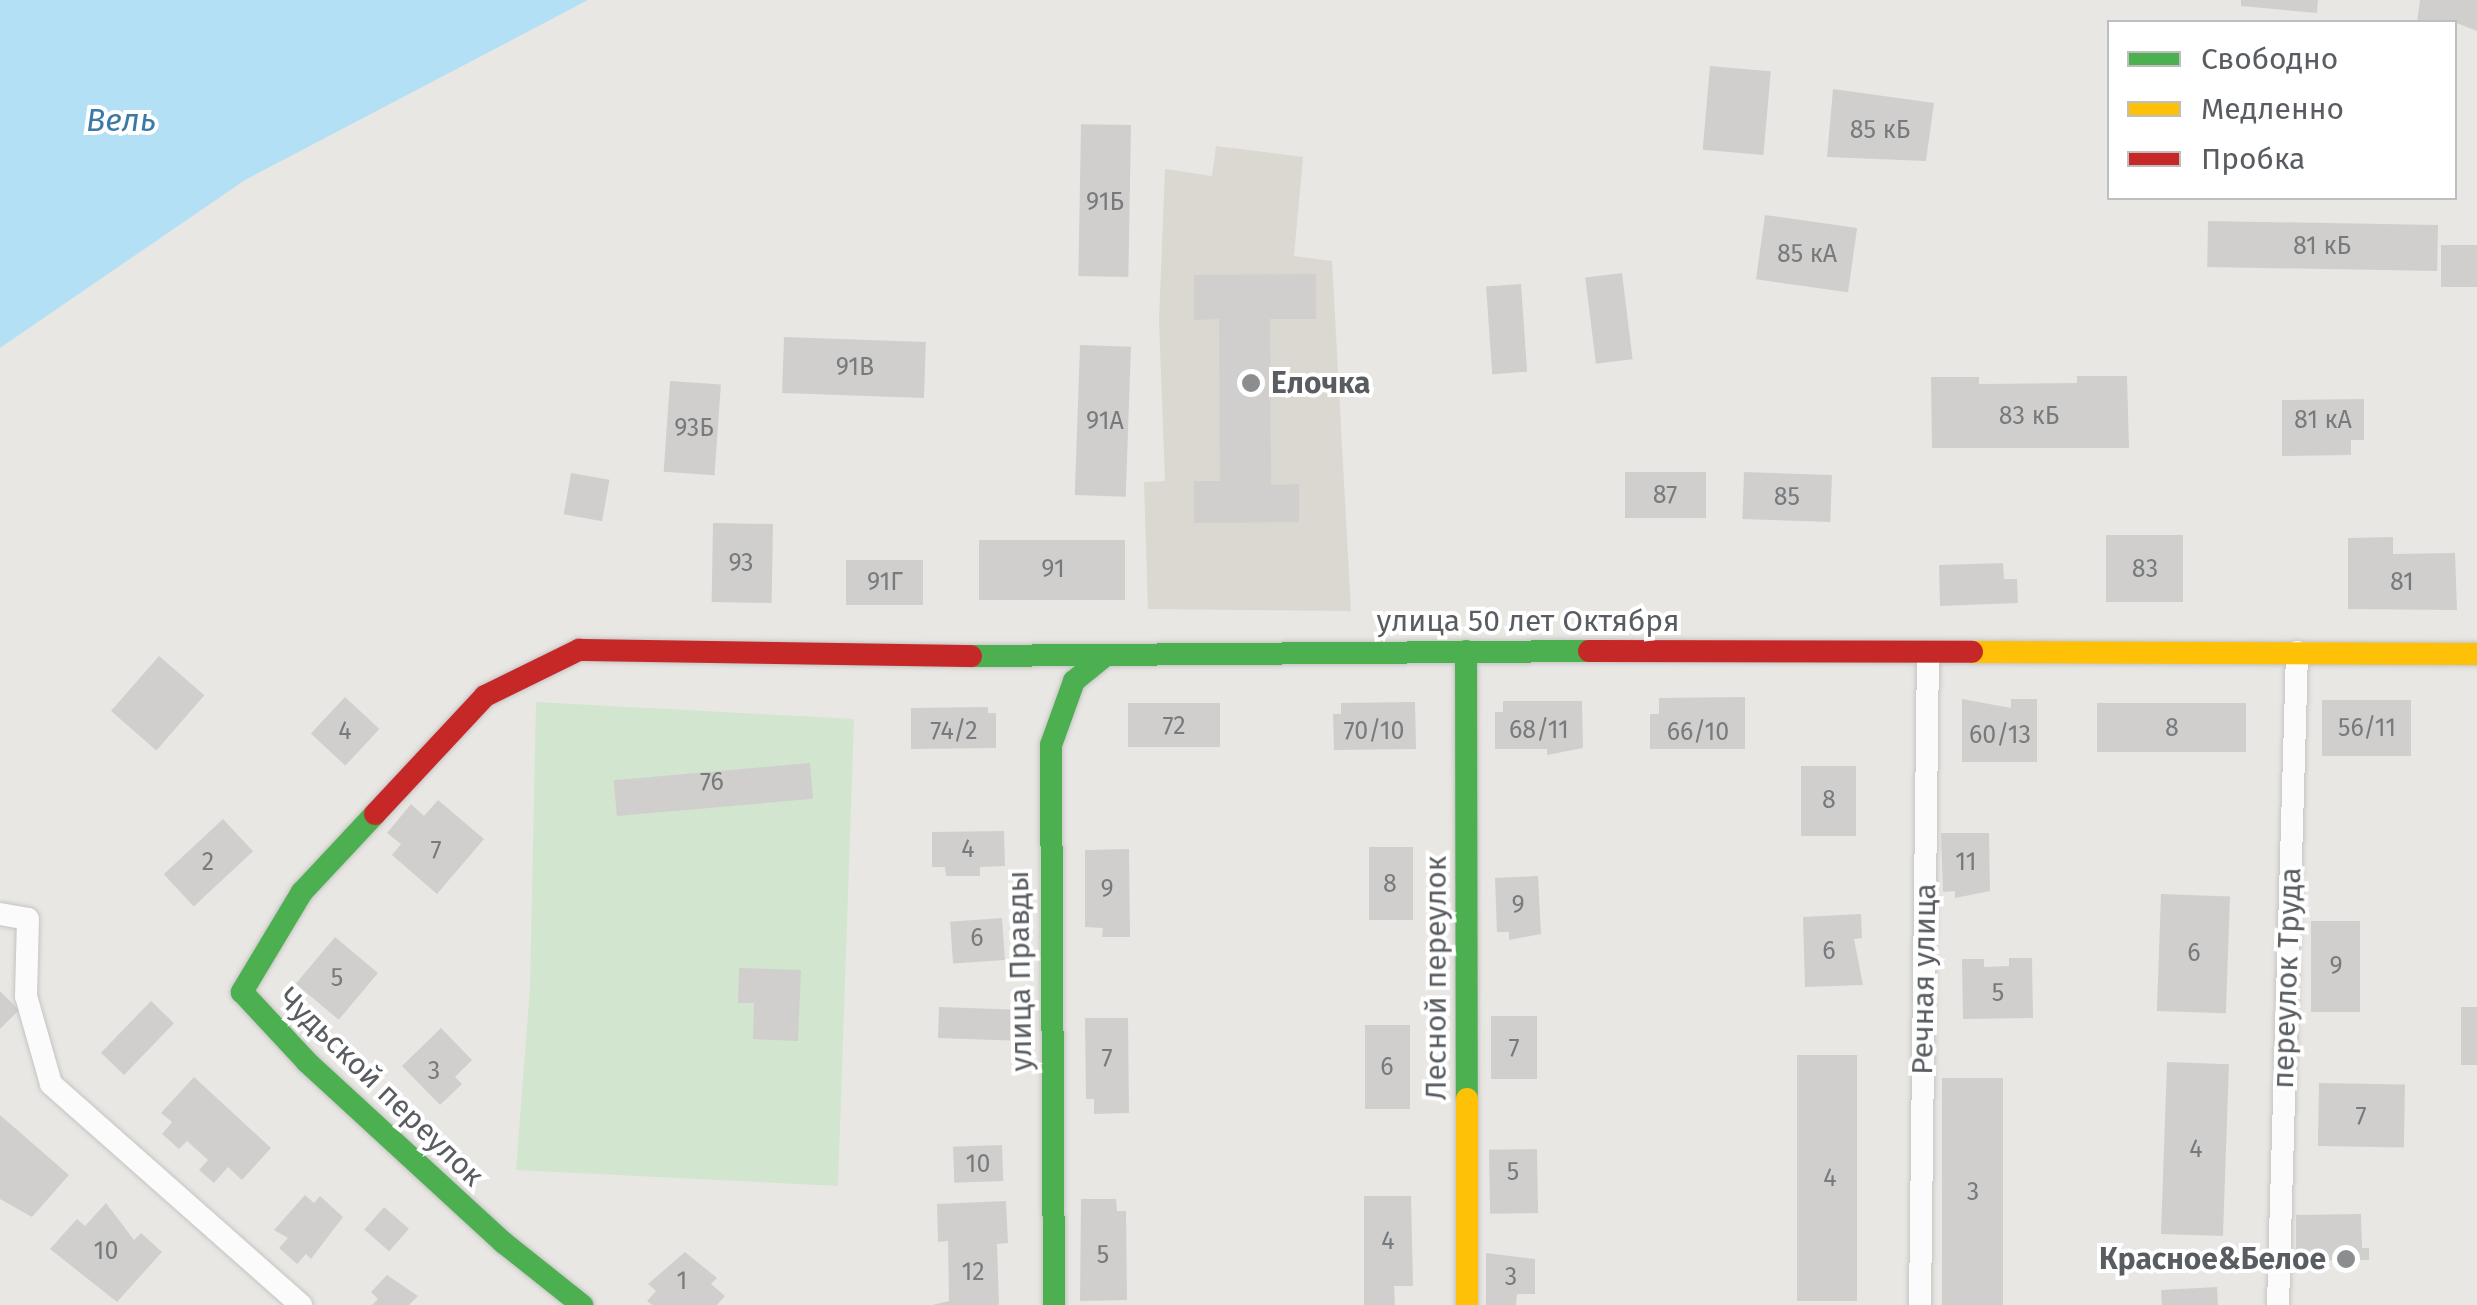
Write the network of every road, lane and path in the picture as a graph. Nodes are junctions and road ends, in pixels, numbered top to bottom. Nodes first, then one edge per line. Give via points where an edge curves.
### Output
1 (579, 650) joint
2 (1466, 651) junction
3 (2296, 652) junction
4 (1928, 653) junction
5 (2477, 654) edge
6 (1106, 655) junction
7 (0, 914) edge
8 (301, 1305) edge
9 (582, 1305) edge
10 (1054, 1305) edge
11 (1467, 1305) edge
12 (1920, 1305) edge
13 (2278, 1305) edge

1 - 6 street, улица 50 лет Октября
1 - 9 street, Чудьской переулок via 485,696 302,892 242,992 320,1075
2 - 4 street, улица 50 лет Октября
2 - 6 street, улица 50 лет Октября
2 - 11 street, Лесной переулок
3 - 4 street, улица 50 лет Октября
3 - 5 street, улица 50 лет Октября
3 - 13 street, переулок Труда
4 - 12 street, Речная улица
6 - 10 street, улица Правды via 1074,681 1050,744
7 - 8 street via 28,920 26,996 51,1084

